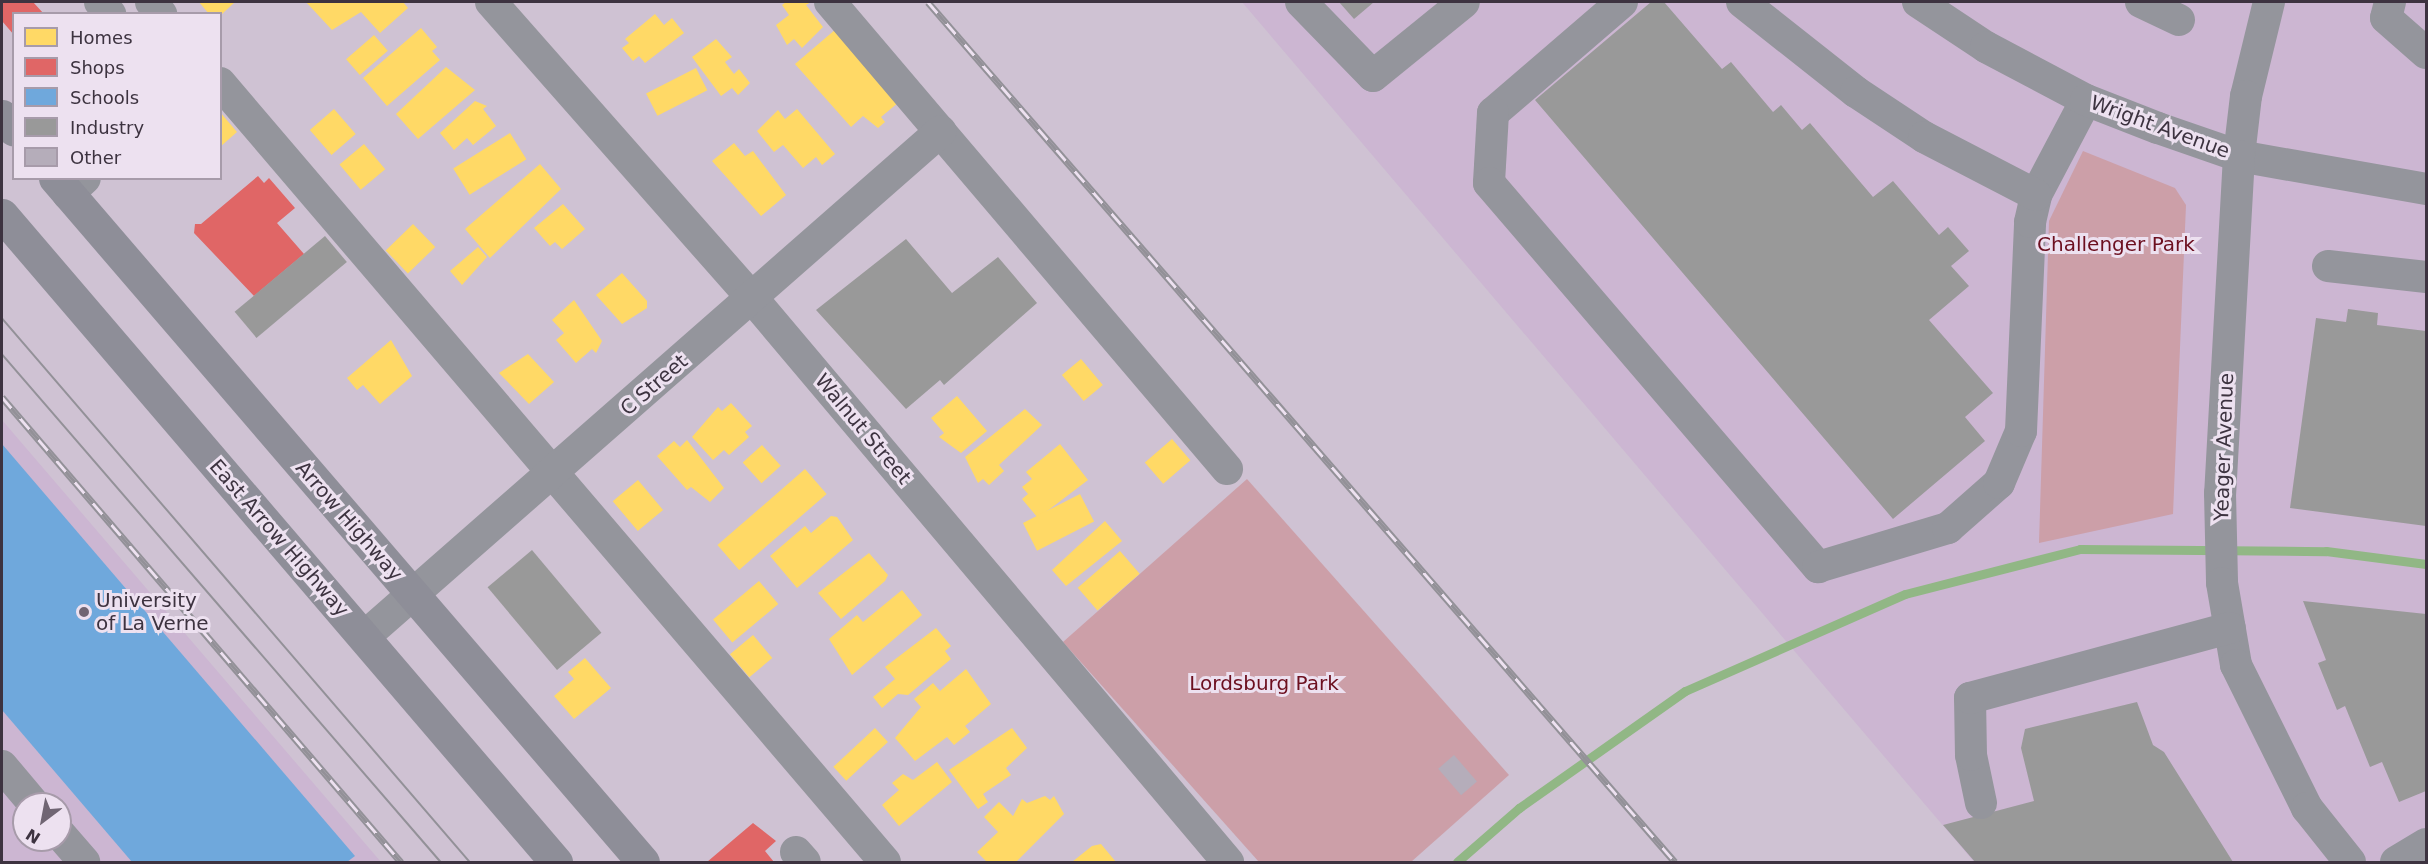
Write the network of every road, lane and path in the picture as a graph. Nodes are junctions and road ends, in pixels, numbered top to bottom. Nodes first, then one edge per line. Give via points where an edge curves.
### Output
1 (491, 2) edge
2 (830, 2) edge
3 (1301, 2) edge
4 (1464, 2) edge
5 (1622, 2) edge
6 (1743, 2) edge
7 (2141, 2) edge
8 (2269, 2) edge
9 (2390, 2) edge
10 (1928, 4) edge
11 (2179, 20) dead end
12 (2427, 53) edge
13 (222, 85) edge
14 (2086, 99) junction
15 (2, 116) edge
16 (12, 128) edge
17 (941, 131) junction
18 (2239, 156) junction
19 (69, 184) edge
20 (2427, 189) edge
21 (2036, 195) junction
22 (2, 215) edge
23 (2328, 266) dead end
24 (2427, 277) edge
25 (753, 299) junction
26 (1227, 469) dead end
27 (554, 472) junction
28 (412, 594) junction
29 (2230, 628) junction
30 (364, 637) junction
31 (2, 766) edge
32 (24, 792) edge
33 (1981, 803) dead end
34 (2427, 844) edge
35 (72, 848) edge
36 (2346, 861) edge
37 (84, 862) edge
38 (556, 862) edge
39 (643, 862) edge
40 (885, 862) edge
41 (1228, 862) edge
42 (2396, 862) edge

1 - 25 street, Walnut Street
2 - 17 street
3 - 4 street via 1373,76
5 - 21 street via 1493,112 1489,183 1810,564 1818,567 1948,528 1999,483 2021,431 2030,222
6 - 21 street via 1866,99 1924,137
7 - 11 street
8 - 18 street, Yeager Avenue via 2246,96
9 - 12 street via 2386,18
10 - 14 street, Wright Avenue via 1986,47
13 - 27 street
14 - 18 street, Wright Avenue
14 - 21 street
15 - 16 main road
17 - 25 street, C Street
17 - 26 street
18 - 20 street, Wright Avenue
18 - 29 street, Yeager Avenue via 2220,514 2222,584
19 - 28 main road, Arrow Highway
22 - 30 main road, East Arrow Highway
23 - 24 street
25 - 27 street, C Street
25 - 41 street, Walnut Street
27 - 28 street, C Street
27 - 40 street
28 - 30 street, C Street
28 - 39 main road, Arrow Highway
29 - 33 street via 1970,698 1971,755
29 - 36 street, Yeager Avenue via 2236,665 2307,808
30 - 38 main road, East Arrow Highway
31 - 32 street
34 - 42 street
35 - 37 street

